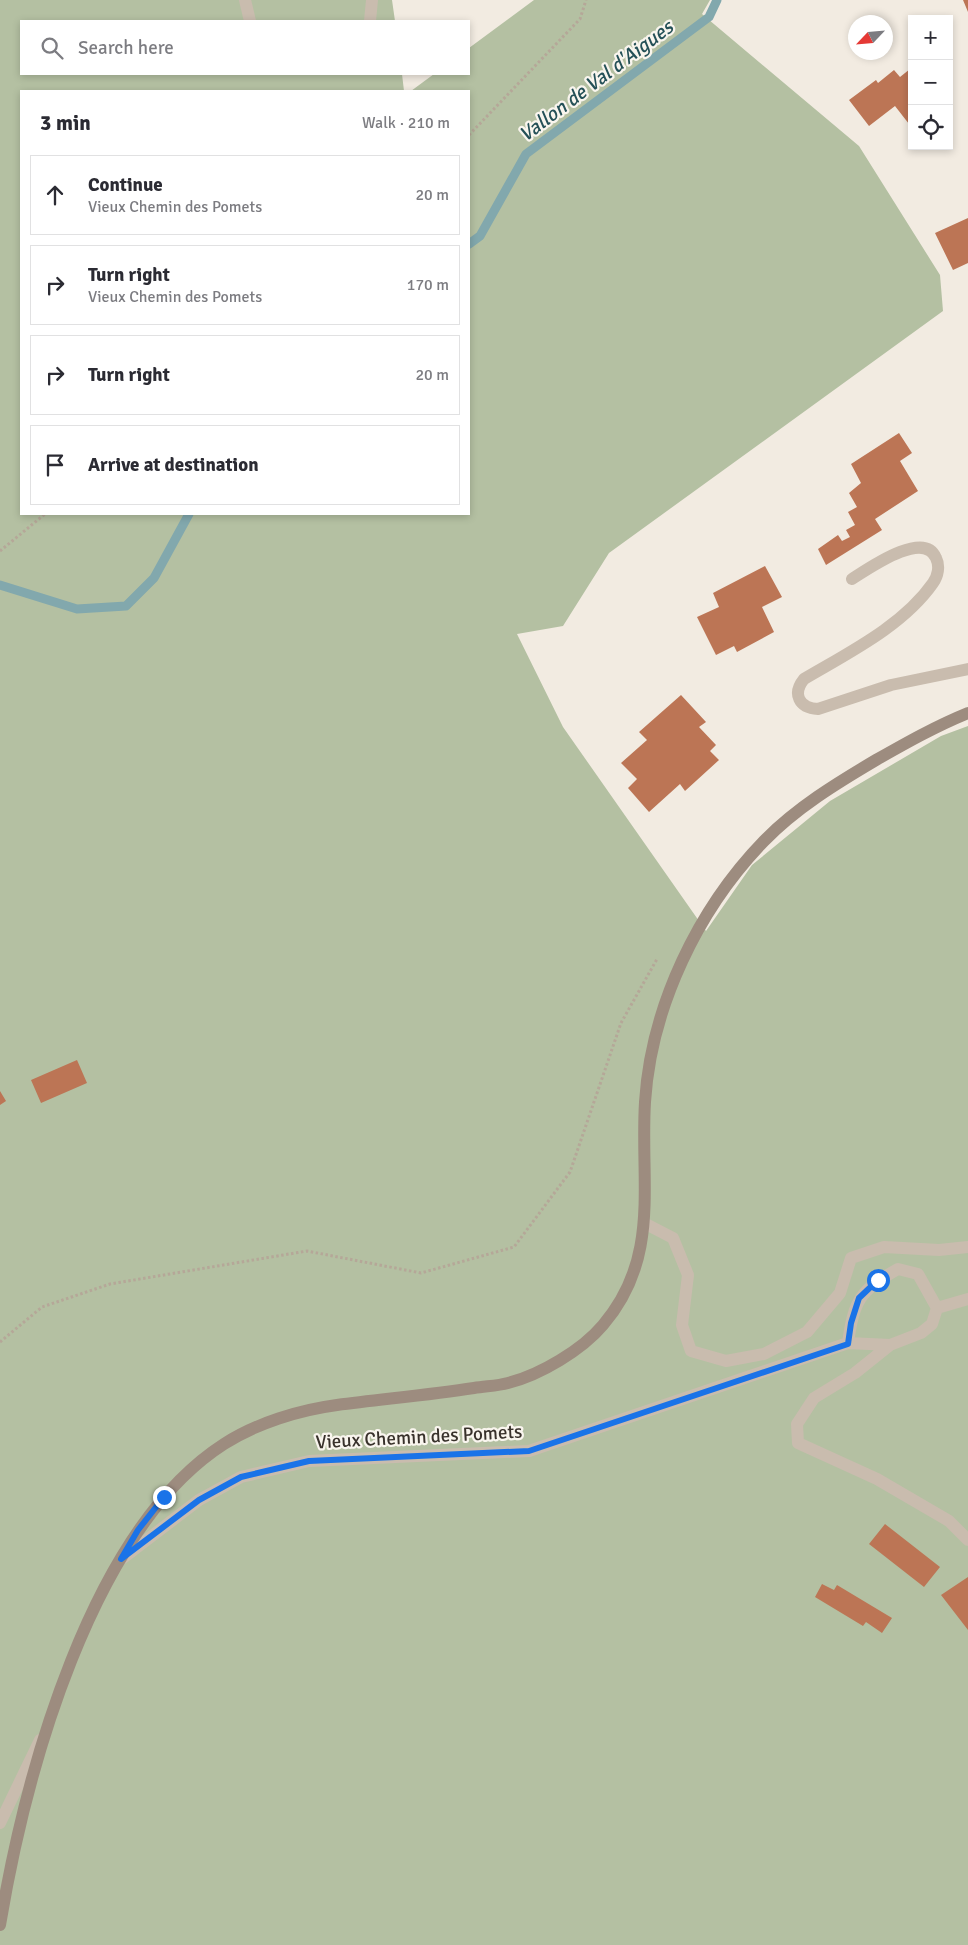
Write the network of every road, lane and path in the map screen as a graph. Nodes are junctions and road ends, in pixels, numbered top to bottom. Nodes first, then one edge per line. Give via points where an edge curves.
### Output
1 (245, 0) edge
2 (372, 0) edge
3 (586, 0) edge
4 (250, 20) edge
5 (370, 20) edge
6 (470, 134) edge
7 (44, 515) edge
8 (0, 551) edge
9 (852, 579) dead end
10 (968, 669) edge
11 (968, 713) edge
12 (658, 958) dead end
13 (644, 1223) junction
14 (968, 1247) edge
15 (968, 1300) edge
16 (937, 1308) junction
17 (0, 1342) edge
18 (848, 1344) junction
19 (890, 1345) junction
20 (968, 1540) edge
21 (121, 1559) junction
22 (52, 1716) junction
23 (0, 1822) edge
24 (0, 1925) edge

1 - 4 street
2 - 5 street
3 - 6 path via 580,19
7 - 8 path
9 - 10 street via 910,549 929,549 938,562 934,582 913,606 878,635 804,679 798,695 805,706 818,709 892,685
11 - 13 street via 899,747 839,782 801,810 765,840 702,922 680,963 652,1049 645,1101
12 - 17 path via 621,1023 570,1172 514,1247 421,1274 306,1251 110,1284 42,1307
13 - 14 street via 673,1238 688,1275 682,1325 691,1351 726,1360 764,1354 807,1332 840,1293 851,1258 884,1248 939,1250
13 - 21 street via 637,1268 622,1301 600,1329 559,1360 511,1382 332,1406 296,1413 261,1425 225,1443 192,1469 164,1497 138,1530
15 - 16 street
16 - 18 street via 918,1274 898,1269 878,1280 859,1298
16 - 19 street, Vieux Chemin des Pomets via 932,1324 921,1333
18 - 19 street, Vieux Chemin des Pomets
18 - 21 street, Vieux Chemin des Pomets via 529,1451 309,1461 241,1477 199,1500
19 - 20 street via 855,1373 814,1398 797,1424 798,1443 894,1488 950,1521
21 - 22 street via 80,1640
22 - 23 street
22 - 24 street via 10,1867

